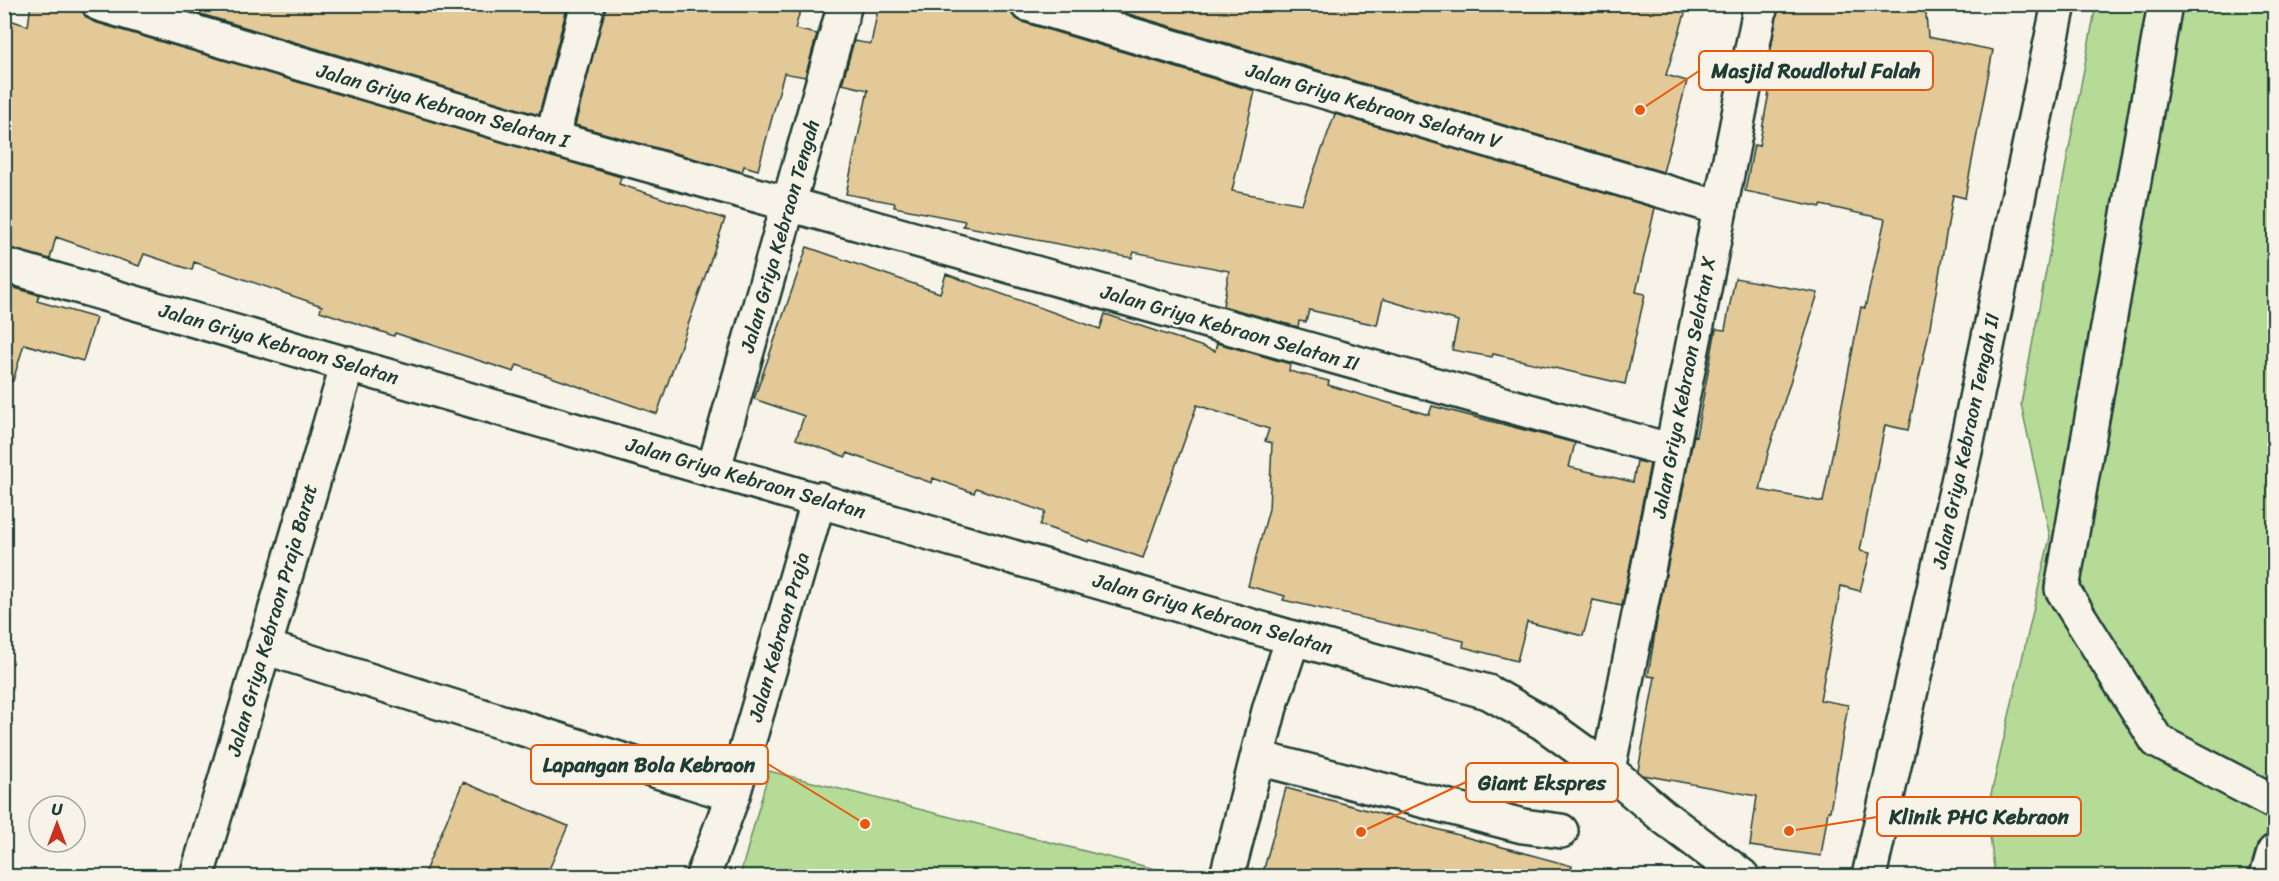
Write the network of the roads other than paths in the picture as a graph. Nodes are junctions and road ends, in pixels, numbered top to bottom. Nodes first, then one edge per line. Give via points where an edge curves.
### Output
1 (99, 4) edge
2 (588, 4) edge
3 (845, 4) edge
4 (1027, 4) edge
5 (1761, 4) edge
6 (2059, 4) edge
7 (2165, 4) edge
8 (552, 138) junction
9 (789, 203) junction
10 (1720, 208) junction
11 (4, 265) edge
12 (348, 363) junction
13 (1672, 451) junction
14 (714, 468) junction
15 (819, 499) junction
16 (1293, 638) junction
17 (264, 647) junction
18 (1258, 758) junction
19 (1608, 770) junction
20 (733, 795) junction
21 (2274, 802) edge
22 (1561, 831) dead end
23 (2274, 852) edge
24 (1728, 872) edge
25 (197, 876) edge
26 (703, 876) edge
27 (1227, 876) edge
28 (1869, 876) edge
29 (2267, 876) edge

1 - 8 street, Jalan Griya Kebraon Selatan I
2 - 8 street
3 - 9 street, Jalan Griya Kebraon Tengah
4 - 10 street, Jalan Griya Kebraon Selatan V
5 - 10 street, Jalan Griya Kebraon Selatan X
6 - 28 street, Jalan Griya Kebraon Tengah II via 1965,451
7 - 21 street via 2062,589 2157,741
8 - 9 street, Jalan Griya Kebraon Selatan I
9 - 13 street, Jalan Griya Kebraon Selatan II
9 - 14 street, Jalan Griya Kebraon Tengah
10 - 13 street, Jalan Griya Kebraon Selatan X
11 - 12 street, Jalan Griya Kebraon Selatan
12 - 14 street, Jalan Griya Kebraon Selatan
12 - 17 street, Jalan Griya Kebraon Praja Barat
13 - 19 street, Jalan Griya Kebraon Selatan X
14 - 15 street, Jalan Griya Kebraon Selatan
15 - 16 street, Jalan Griya Kebraon Selatan
15 - 20 street, Jalan Kebraon Praja
16 - 18 street
16 - 19 street, Jalan Griya Kebraon Selatan via 1488,692 1543,723
17 - 20 street
17 - 25 street, Jalan Griya Kebraon Praja Barat
18 - 22 street via 1523,826
18 - 27 street
19 - 24 street, Jalan Griya Kebraon Selatan
20 - 26 street, Jalan Kebraon Praja
23 - 29 street

